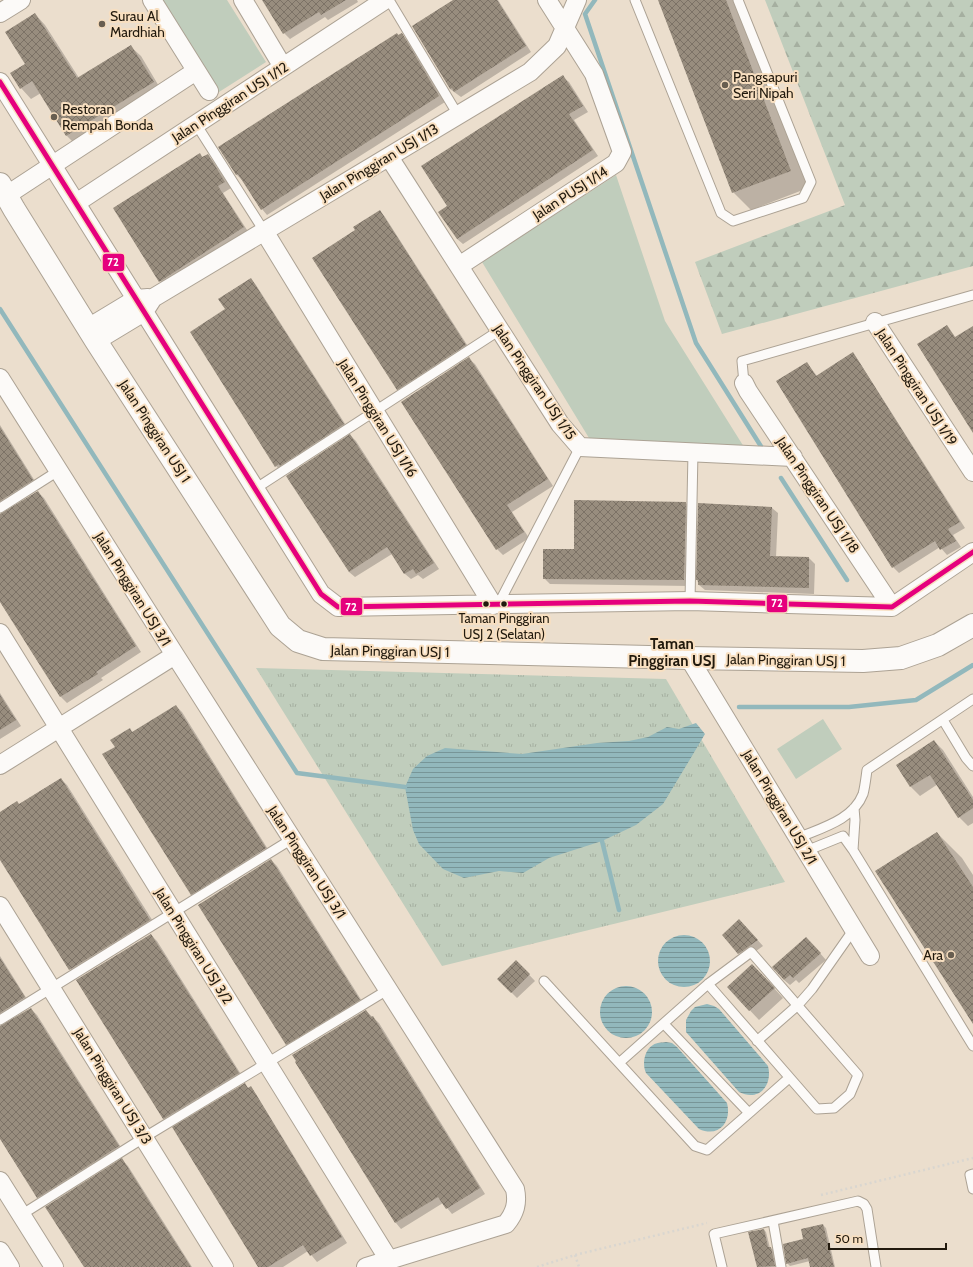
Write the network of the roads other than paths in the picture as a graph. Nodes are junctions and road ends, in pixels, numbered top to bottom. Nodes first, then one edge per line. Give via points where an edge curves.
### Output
1 (21, 0) edge
2 (152, 0) edge
3 (243, 0) edge
4 (385, 0) edge
5 (389, 0) edge
6 (547, 0) edge
7 (578, 0) edge
8 (635, 0) edge
9 (738, 0) edge
10 (0, 13) edge
11 (564, 28) junction
12 (284, 67) junction
13 (196, 71) junction
14 (0, 82) edge
15 (209, 91) dead end
16 (458, 115) junction
17 (196, 124) junction
18 (389, 156) junction
19 (52, 165) junction
20 (5, 202) edge
21 (76, 203) junction
22 (264, 231) junction
23 (459, 266) junction
24 (973, 295) edge
25 (144, 303) junction
26 (875, 322) junction
27 (500, 330) junction
28 (92, 334) junction
29 (0, 378) edge
30 (744, 383) joint
31 (374, 412) junction
32 (580, 447) junction
33 (692, 452) junction
34 (793, 457) junction
35 (58, 471) junction
36 (973, 472) edge
37 (255, 489) junction
38 (0, 508) edge
39 (973, 552) edge
40 (690, 601) junction
41 (496, 605) junction
42 (892, 607) junction
43 (973, 625) edge
44 (0, 633) edge
45 (175, 655) junction
46 (689, 658) junction
47 (973, 699) edge
48 (943, 720) junction
49 (59, 728) junction
50 (0, 765) edge
51 (973, 766) edge
52 (854, 808) junction
53 (292, 839) junction
54 (802, 844) junction
55 (853, 850) junction
56 (0, 906) edge
57 (174, 913) junction
58 (854, 929) junction
59 (870, 956) dead end
60 (544, 982) dead end
61 (708, 984) junction
62 (51, 989) junction
63 (389, 989) junction
64 (798, 1005) junction
65 (0, 1020) edge
66 (664, 1024) junction
67 (757, 1041) junction
68 (973, 1046) edge
69 (619, 1063) junction
70 (267, 1064) junction
71 (789, 1078) junction
72 (749, 1113) junction
73 (145, 1137) junction
74 (973, 1174) edge
75 (0, 1181) edge
76 (973, 1189) edge
77 (21, 1215) junction
78 (773, 1221) junction
79 (0, 1251) edge
80 (389, 1260) junction
81 (10, 1267) edge
82 (54, 1267) edge
83 (224, 1267) edge
84 (366, 1267) edge
85 (722, 1267) edge
86 (781, 1267) edge
87 (876, 1267) edge

1 - 10 street
2 - 13 street
3 - 12 street
4 - 12 street, Jalan Pinggiran USJ 1/12
5 - 16 lane
6 - 11 street, Jalan PUSJ 1/14
7 - 11 street, Jalan Pinggiran USJ 1/13
8 - 9 lane via 721,213 733,221 802,198 811,182
11 - 16 street, Jalan Pinggiran USJ 1/13 via 557,46 530,72
11 - 23 street, Jalan PUSJ 1/14 via 594,74 622,152 616,163
12 - 17 street, Jalan Pinggiran USJ 1/12
13 - 15 street
13 - 19 street
14 - 19 street
16 - 18 street, Jalan Pinggiran USJ 1/13
17 - 21 street, Jalan Pinggiran USJ 1/12
17 - 22 lane
18 - 22 street, Jalan Pinggiran USJ 1/13
18 - 23 street, Jalan Pinggiran USJ 1/15
19 - 20 street
19 - 21 street
20 - 28 street, Jalan Pinggiran USJ 1
21 - 25 street
22 - 25 street, Jalan Pinggiran USJ 1/13
22 - 31 street, Jalan Pinggiran USJ 1/16
23 - 27 street, Jalan Pinggiran USJ 1/15
24 - 26 lane
25 - 28 street, Jalan Pinggiran USJ 1/13
25 - 37 street
26 - 30 lane via 742,361
26 - 36 street, Jalan Pinggiran USJ 1/19
27 - 31 lane
27 - 32 street, Jalan Pinggiran USJ 1/15 via 560,424
28 - 46 street, Jalan Pinggiran USJ 1 via 280,626 298,641 323,649
29 - 35 street, Jalan Pinggiran USJ 3/1
30 - 34 street, Jalan Pinggiran USJ 1/18
31 - 37 lane
31 - 41 street, Jalan Pinggiran USJ 1/16
32 - 33 street, Jalan Pinggiran USJ 1/15
32 - 41 lane
33 - 34 street, Jalan Pinggiran USJ 1/15
33 - 40 lane
34 - 42 street, Jalan Pinggiran USJ 1/18
35 - 38 lane
35 - 45 street, Jalan Pinggiran USJ 3/1
37 - 41 street via 321,594 338,607
39 - 42 street
40 - 41 street
40 - 42 street
43 - 46 street, Jalan Pinggiran USJ 1 via 938,645 901,658 864,661
44 - 49 street, Jalan Pinggiran USJ 3/2
45 - 49 street
45 - 53 street, Jalan Pinggiran USJ 3/1
46 - 54 street, Jalan Pinggiran USJ 2/1
47 - 48 lane
48 - 51 lane
48 - 52 lane via 867,770 862,794
49 - 50 street
49 - 57 street, Jalan Pinggiran USJ 3/2
52 - 54 lane via 842,819
52 - 55 lane
53 - 57 lane
53 - 63 street, Jalan Pinggiran USJ 3/1
54 - 55 lane via 843,836
54 - 58 street, Jalan Pinggiran USJ 2/1
55 - 68 lane
56 - 62 street, Jalan Pinggiran USJ 3/3
57 - 62 lane
57 - 70 street, Jalan Pinggiran USJ 3/2
58 - 59 street, Jalan Pinggiran USJ 2/1
58 - 64 lane
60 - 69 lane
61 - 64 lane via 751,952
61 - 66 lane
61 - 67 lane
62 - 65 lane
62 - 73 street, Jalan Pinggiran USJ 3/3
63 - 70 lane
63 - 80 street, Jalan Pinggiran USJ 3/1 via 515,1189 517,1198 515,1210 506,1224
64 - 67 lane
64 - 71 lane via 858,1075 850,1094 834,1108 818,1109
66 - 69 lane
66 - 72 lane
67 - 71 lane
69 - 72 lane via 695,1146 707,1150
70 - 73 lane
70 - 80 street, Jalan Pinggiran USJ 3/2
71 - 72 lane
73 - 77 lane
73 - 83 street, Jalan Pinggiran USJ 3/3
74 - 76 lane via 970,1175
75 - 77 street
77 - 82 street
78 - 85 lane via 714,1234
78 - 86 lane
78 - 87 lane via 858,1201 867,1209
79 - 81 street
80 - 84 street, Jalan Pinggiran USJ 3/1

